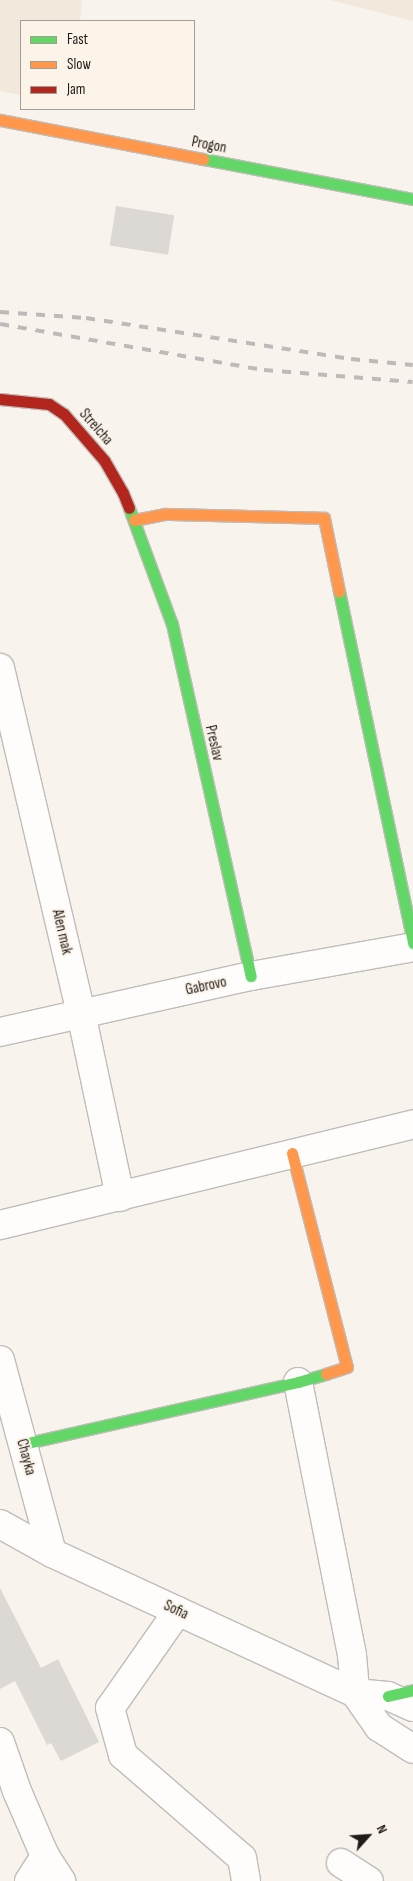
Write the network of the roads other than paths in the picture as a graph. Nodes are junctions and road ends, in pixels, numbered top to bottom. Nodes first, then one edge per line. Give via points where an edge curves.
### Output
1 (0, 120) edge
2 (413, 199) edge
3 (0, 399) edge
4 (134, 520) junction
5 (0, 668) edge
6 (413, 943) edge
7 (413, 947) edge
8 (251, 976) junction
9 (80, 1013) junction
10 (0, 1032) edge
11 (413, 1124) edge
12 (292, 1154) junction
13 (120, 1196) junction
14 (0, 1225) edge
15 (0, 1360) edge
16 (298, 1382) junction
17 (23, 1444) junction
18 (0, 1524) edge
19 (52, 1553) junction
20 (178, 1611) junction
21 (355, 1693) junction
22 (400, 1693) edge
23 (413, 1707) edge
24 (0, 1742) edge
25 (413, 1748) edge
26 (8, 1793) edge
27 (45, 1856) junction
28 (341, 1863) dead end
29 (29, 1881) edge
30 (60, 1881) edge
31 (246, 1881) edge
32 (369, 1881) edge

1 - 2 street, Progon
3 - 4 street, Strelcha via 49,404 64,414 104,460
4 - 6 street via 165,514 324,518
4 - 8 street, Preslav via 172,624
5 - 9 street, Alen mak
7 - 8 street, Gabrovo
8 - 9 street, Gabrovo
9 - 10 street, Gabrovo
9 - 13 street, Alen mak
11 - 12 street
12 - 13 street
12 - 16 street via 347,1367
13 - 14 street
15 - 17 street, Chayka
16 - 17 street
16 - 21 street via 352,1655
17 - 19 street, Chayka
18 - 19 street, Sofia
19 - 20 street, Sofia
20 - 21 street, Sofia
20 - 31 street via 110,1708 123,1755 242,1858
21 - 22 street
21 - 25 street via 379,1727
22 - 23 street
24 - 26 street
26 - 27 street
27 - 29 street
27 - 30 street
28 - 32 street

